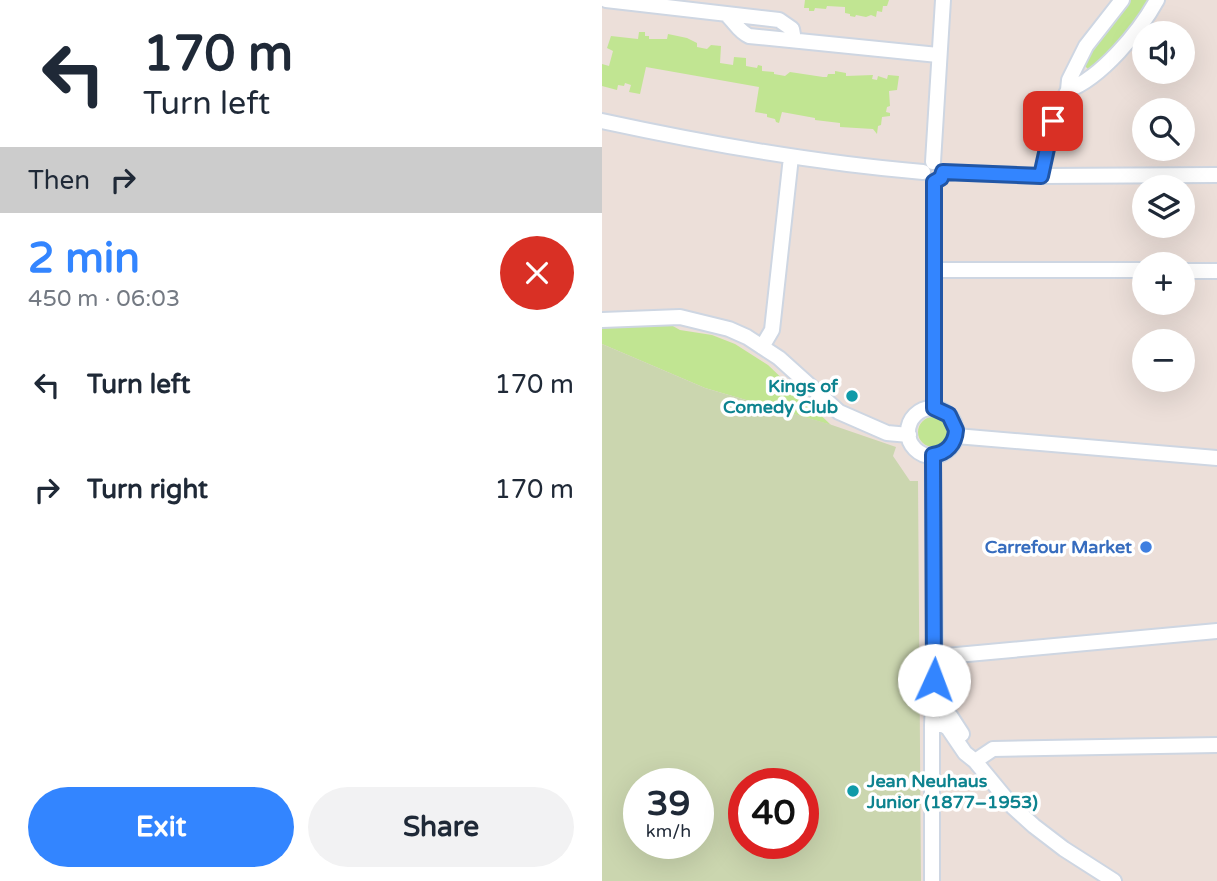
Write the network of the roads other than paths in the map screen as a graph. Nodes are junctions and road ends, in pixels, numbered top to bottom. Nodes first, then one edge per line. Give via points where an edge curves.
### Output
1 (606, 0) edge
2 (943, 0) edge
3 (1122, 0) edge
4 (1157, 0) edge
5 (726, 14) junction
6 (794, 40) junction
7 (939, 55) junction
8 (1077, 64) junction
9 (1091, 76) junction
10 (1068, 90) junction
11 (602, 121) edge
12 (791, 157) junction
13 (933, 172) junction
14 (1217, 175) edge
15 (1041, 176) junction
16 (934, 270) junction
17 (1132, 271) edge
18 (1195, 271) edge
19 (1217, 271) edge
20 (602, 320) edge
21 (762, 347) junction
22 (934, 408) junction
23 (909, 435) junction
24 (956, 436) junction
25 (933, 455) junction
26 (1217, 457) edge
27 (1217, 632) edge
28 (935, 657) junction
29 (933, 704) junction
30 (932, 725) junction
31 (1217, 745) edge
32 (975, 761) junction
33 (932, 881) edge
34 (1114, 881) edge

1 - 5 street
2 - 7 street
3 - 8 street
4 - 9 street via 1137,30
5 - 6 street via 749,36
5 - 6 street via 779,20 792,29
6 - 7 street
7 - 13 street
8 - 9 street
8 - 10 street
9 - 10 street
10 - 15 street via 1053,121
11 - 12 street
12 - 13 street
12 - 21 street via 772,330
13 - 15 street
13 - 16 street
14 - 15 street
16 - 17 street
16 - 22 street
18 - 19 street
20 - 21 street via 680,317 729,329
21 - 23 street via 839,412 887,433
22 - 23 street via 913,418
22 - 24 street via 953,419
23 - 25 street via 917,450
24 - 25 street via 945,452
24 - 26 street
25 - 28 street
27 - 28 street
28 - 29 street
29 - 30 street
29 - 32 street via 951,717
30 - 32 street via 948,728
30 - 33 street
31 - 32 street via 993,749
32 - 34 street via 1034,826

